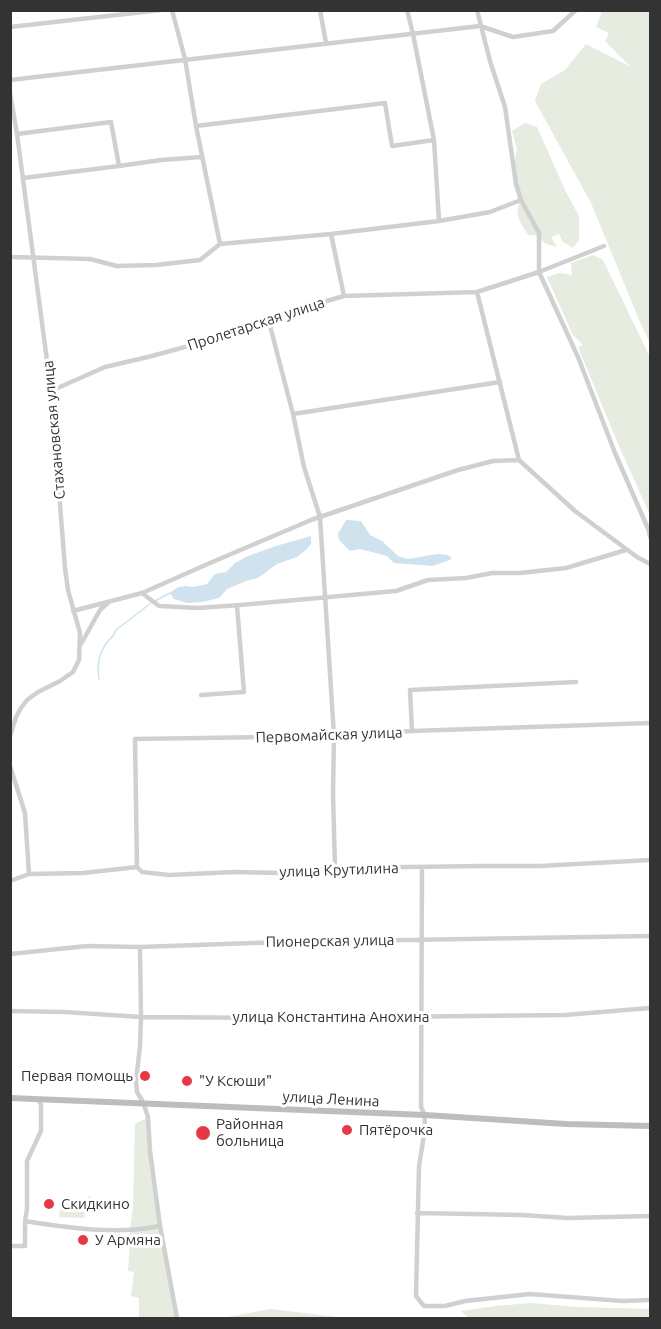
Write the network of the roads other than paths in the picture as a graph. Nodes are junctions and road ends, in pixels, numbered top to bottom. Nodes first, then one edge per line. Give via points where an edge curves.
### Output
1 (161, 10) edge
2 (172, 10) edge
3 (320, 10) edge
4 (407, 10) edge
5 (477, 10) edge
6 (576, 10) edge
7 (139, 12) edge
8 (480, 26) junction
9 (10, 27) edge
10 (413, 34) junction
11 (326, 43) junction
12 (185, 59) junction
13 (10, 80) edge
14 (10, 93) edge
15 (196, 126) junction
16 (17, 134) junction
17 (434, 140) junction
18 (202, 157) junction
19 (119, 164) junction
20 (23, 178) junction
21 (521, 200) junction
22 (439, 221) junction
23 (331, 234) junction
24 (220, 244) junction
25 (604, 246) dead end
26 (10, 257) edge
27 (34, 258) junction
28 (539, 272) junction
29 (477, 292) junction
30 (344, 296) junction
31 (268, 318) junction
32 (500, 382) junction
33 (51, 391) junction
34 (293, 414) junction
35 (519, 460) junction
36 (320, 517) junction
37 (651, 537) edge
38 (626, 550) junction
39 (651, 564) edge
40 (142, 593) junction
41 (325, 597) junction
42 (109, 601) junction
43 (237, 606) junction
44 (74, 611) junction
45 (79, 647) junction
46 (576, 682) dead end
47 (201, 694) dead end
48 (651, 723) edge
49 (412, 731) junction
50 (10, 736) edge
51 (334, 736) junction
52 (10, 766) edge
53 (651, 860) edge
54 (137, 867) junction
55 (422, 867) junction
56 (334, 868) junction
57 (29, 874) junction
58 (10, 881) edge
59 (651, 936) edge
60 (422, 939) junction
61 (140, 947) junction
62 (10, 954) edge
63 (651, 1008) edge
64 (10, 1011) edge
65 (141, 1017) junction
66 (422, 1017) junction
67 (10, 1098) edge
68 (38, 1100) junction
69 (143, 1102) junction
70 (425, 1115) junction
71 (651, 1126) edge
72 (417, 1213) junction
73 (651, 1216) edge
74 (25, 1221) junction
75 (160, 1226) junction
76 (10, 1246) edge
77 (651, 1300) edge
78 (177, 1318) edge

1 - 7 street
2 - 12 street
3 - 11 street
4 - 10 street
5 - 8 street
6 - 8 street via 553,31 513,37
7 - 9 street
8 - 10 street
8 - 21 street via 504,107
10 - 11 street
10 - 17 street
11 - 12 street
12 - 13 street
12 - 15 street
14 - 16 street, Стахановская улица
15 - 17 street via 385,103 392,146
15 - 18 street
16 - 19 street via 111,122
16 - 20 street, Стахановская улица
17 - 22 street
18 - 19 street
18 - 24 street
19 - 20 street
20 - 27 street, Стахановская улица
21 - 22 street via 490,212
21 - 28 street via 539,233
22 - 23 street
23 - 24 street
23 - 30 street
24 - 27 street via 200,260 156,265 117,266 90,259
25 - 28 street, Пролетарская улица
26 - 27 street
27 - 33 street, Стахановская улица
28 - 29 street, Пролетарская улица
28 - 37 street
29 - 30 street, Пролетарская улица
29 - 32 street
30 - 31 street, Пролетарская улица
31 - 33 street, Пролетарская улица via 203,342 105,368
31 - 34 street
32 - 34 street
32 - 35 street
33 - 44 street, Стахановская улица via 65,568
34 - 36 street
35 - 36 street via 493,461 458,470
35 - 38 street
36 - 40 street
36 - 41 street
38 - 39 street
38 - 41 street via 566,568 428,580 396,591
40 - 42 street
40 - 43 street via 159,606
41 - 43 street
41 - 51 street
42 - 44 street
42 - 45 street
43 - 47 street via 244,692
44 - 45 street, Стахановская улица
45 - 50 street, Стахановская улица via 79,660 73,672 27,700
46 - 49 street via 411,690
48 - 49 street, Первомайская улица
49 - 51 street, Первомайская улица
51 - 54 street, Первомайская улица via 135,740
51 - 56 street
52 - 57 street via 25,813
53 - 55 street, улица Крутилина
54 - 56 street, улица Крутилина via 142,872 169,874 281,873
54 - 57 street, улица Крутилина
55 - 56 street, улица Крутилина
55 - 60 street
57 - 58 street, улица Крутилина
59 - 60 street, Пионерская улица
60 - 61 street, Пионерская улица
60 - 66 street
61 - 62 street, Пионерская улица via 87,946
61 - 65 street
63 - 66 street, улица Константина Анохина via 565,1015
64 - 65 street, улица Константина Анохина
65 - 66 street, улица Константина Анохина
65 - 69 street via 136,1081
66 - 70 street via 421,1107
67 - 68 main road, улица Ленина
68 - 69 main road, улица Ленина
68 - 74 street via 41,1131 27,1161
69 - 70 main road, улица Ленина
69 - 75 street
70 - 71 main road, улица Ленина
70 - 72 street
72 - 73 street via 568,1218
72 - 77 street via 416,1296 424,1306 530,1294
74 - 75 street via 67,1228 140,1230
74 - 76 street via 25,1246
75 - 78 street

